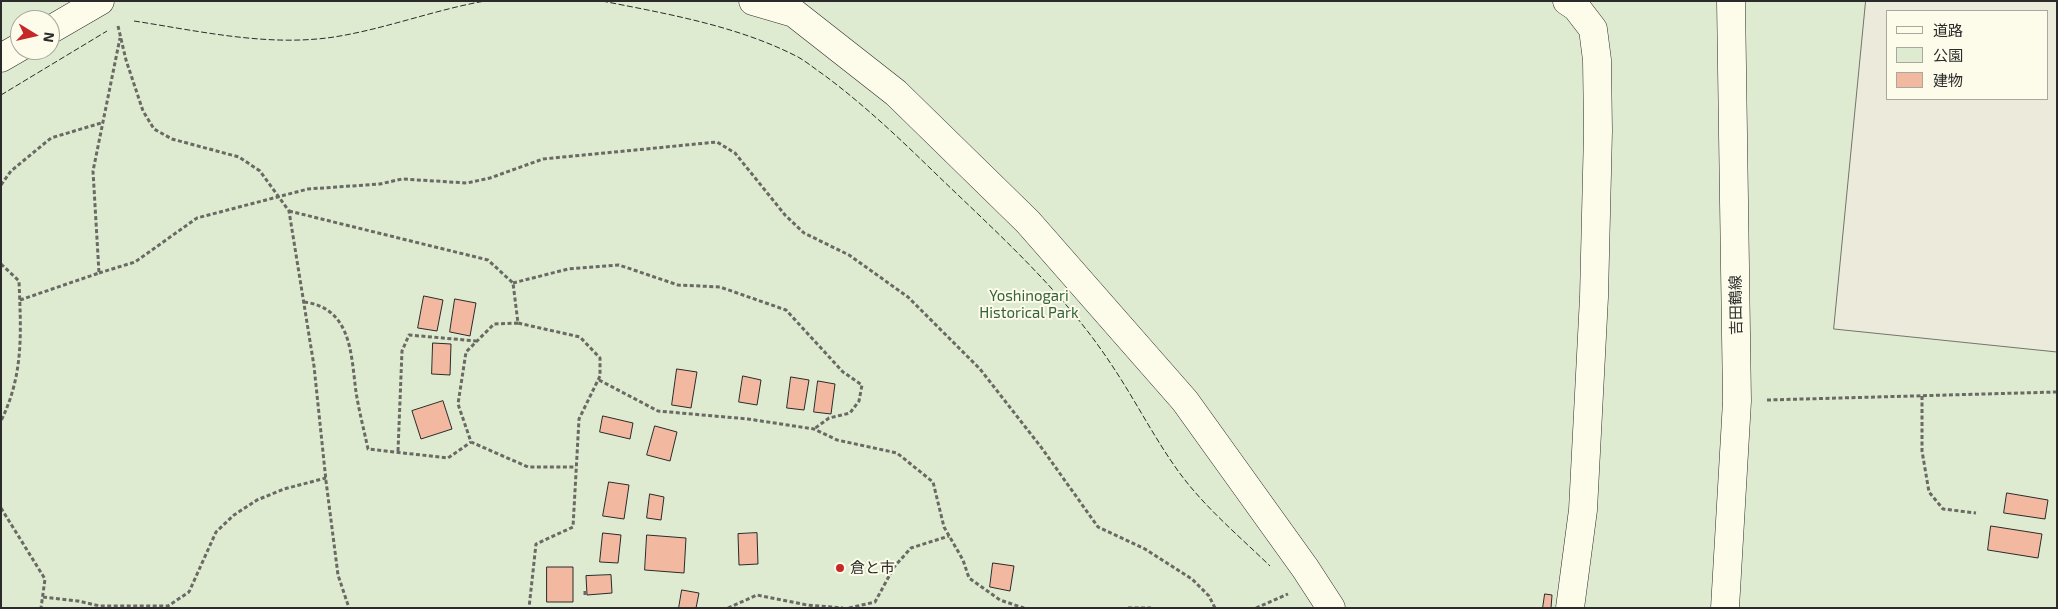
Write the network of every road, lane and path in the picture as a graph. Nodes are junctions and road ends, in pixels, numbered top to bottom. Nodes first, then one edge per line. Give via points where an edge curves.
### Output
1 (753, 1) edge
2 (1567, 1) edge
3 (1731, 1) edge
4 (796, 7) edge
5 (108, 10) edge
6 (60, 27) edge
7 (120, 34) junction
8 (102, 123) junction
9 (1, 185) edge
10 (277, 196) junction
11 (289, 211) junction
12 (1, 264) edge
13 (99, 273) junction
14 (513, 283) junction
15 (20, 300) junction
16 (304, 302) junction
17 (518, 323) junction
18 (477, 341) junction
19 (598, 380) junction
20 (2057, 392) edge
21 (1922, 396) junction
22 (1737, 400) junction
23 (1, 421) edge
24 (814, 430) junction
25 (471, 442) junction
26 (398, 451) junction
27 (576, 467) junction
28 (326, 478) junction
29 (1, 508) edge
30 (1976, 513) dead end
31 (949, 536) junction
32 (43, 597) junction
33 (168, 607) edge
34 (41, 608) edge
35 (350, 608) edge
36 (529, 608) edge
37 (728, 608) edge
38 (842, 608) edge
39 (849, 608) edge
40 (1024, 608) edge
41 (1128, 608) edge
42 (1151, 608) edge
43 (1216, 608) edge
44 (1331, 608) edge
45 (1570, 608) edge
46 (1725, 608) edge

1 - 4 main road
2 - 45 main road via 1576,7 1593,29 1598,60 1594,288 1583,510
3 - 22 main road, 吉田鶴線
4 - 44 main road via 896,93 1028,222 1185,401
5 - 6 main road
5 - 7 path
7 - 8 path
7 - 10 path via 144,111 154,129 172,138 239,157 260,171
8 - 9 path via 51,138 11,171
8 - 13 path via 93,171
10 - 11 path
10 - 13 path via 197,218 135,262
10 - 43 path via 308,189 380,184 402,179 467,183 543,159 717,142 735,153 785,215 804,233 849,255 908,297 980,369 1098,527 1144,549 1192,579
11 - 14 path via 488,260
11 - 16 path
12 - 15 path via 19,281
13 - 15 path
14 - 17 path
14 - 24 path via 568,269 619,265 678,285 720,287 786,310 843,372 862,385 859,401 850,413 829,418
15 - 23 path via 22,337 12,398
16 - 26 path via 318,304 338,320 351,345 356,392 368,449
16 - 28 path
17 - 18 path via 494,324
17 - 19 path via 580,337 600,358
18 - 25 path via 466,352 458,404
18 - 26 path via 408,335 402,350
19 - 24 path via 658,411 748,419
19 - 27 path via 579,419
20 - 21 path
21 - 22 path
21 - 30 path via 1922,451 1930,492 1943,509
22 - 46 main road, 吉田鶴線
24 - 31 path via 837,440 897,453 933,482
25 - 26 path via 448,458
25 - 27 path via 528,467
27 - 36 path via 573,527 536,544
28 - 33 path via 284,489 234,514 216,532 189,592
28 - 35 path via 338,575
29 - 32 path via 46,579
31 - 39 path via 911,548 894,567 875,602
31 - 40 path via 969,578 1000,600
32 - 33 path via 100,606
32 - 34 path
37 - 38 path via 757,595
41 - 42 path

